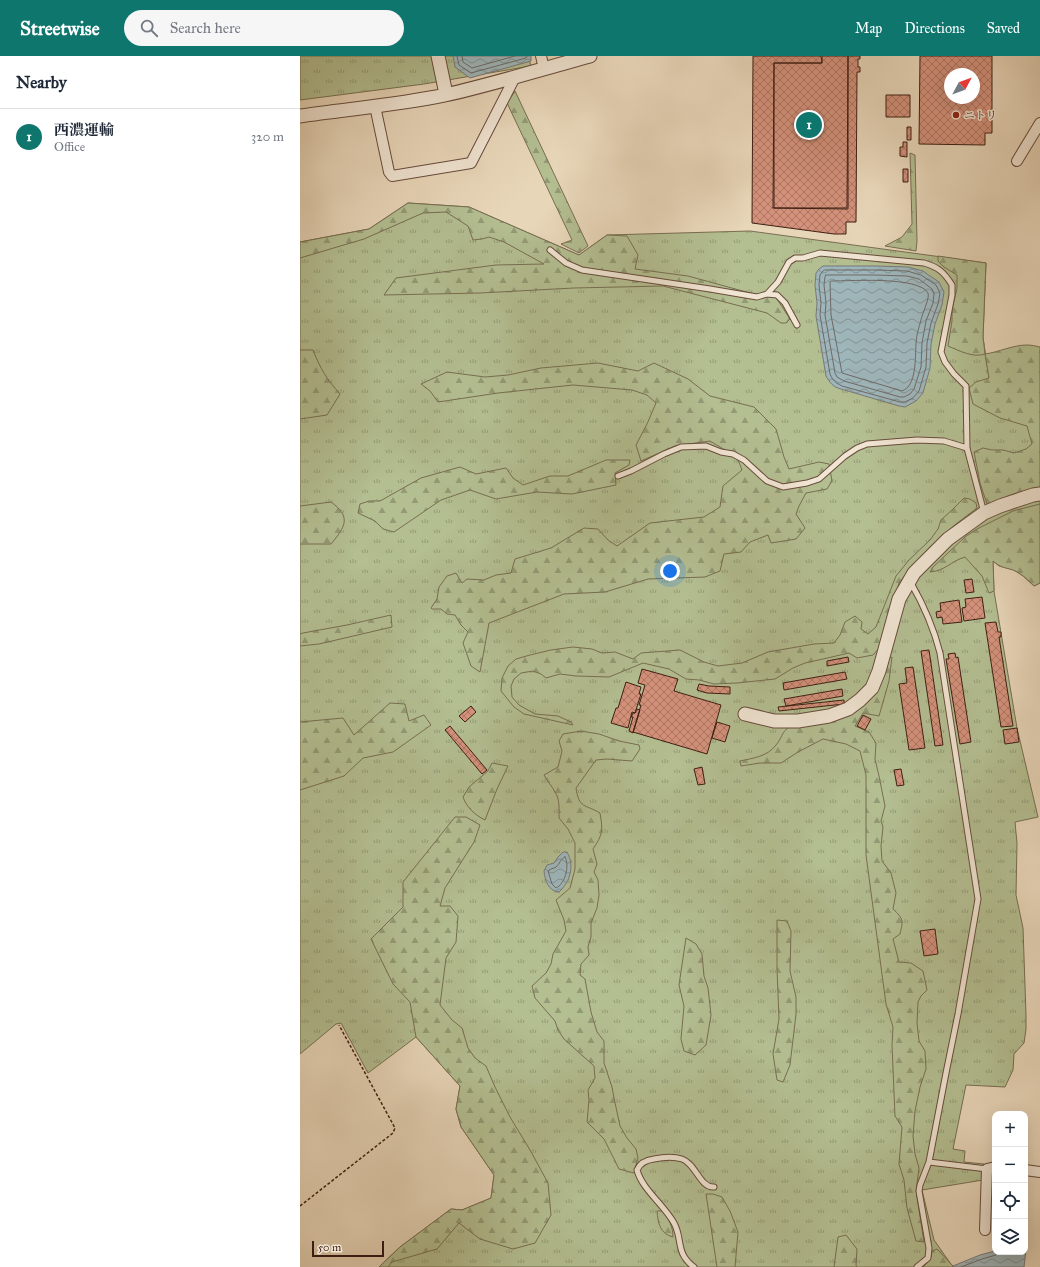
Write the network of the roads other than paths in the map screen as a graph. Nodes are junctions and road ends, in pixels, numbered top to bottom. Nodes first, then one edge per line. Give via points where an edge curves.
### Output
1 (438, 56) edge
2 (590, 56) edge
3 (542, 62) edge
4 (515, 77) junction
5 (446, 94) junction
6 (375, 106) junction
7 (300, 116) edge
8 (1040, 124) edge
9 (1017, 161) dead end
10 (550, 250) dead end
11 (767, 294) junction
12 (797, 325) dead end
13 (967, 448) junction
14 (618, 476) dead end
15 (1040, 494) edge
16 (984, 514) junction
17 (909, 580) junction
18 (745, 714) dead end
19 (929, 1162) junction
20 (991, 1168) edge
21 (1028, 1170) edge
22 (1040, 1172) edge
23 (714, 1187) dead end
24 (985, 1230) dead end
25 (694, 1267) edge
26 (917, 1267) edge

1 - 5 street
2 - 3 street
3 - 4 street
4 - 5 street
4 - 6 street via 472,163 392,176
5 - 6 street
6 - 7 street
8 - 9 street
10 - 11 lane via 566,263 582,270 757,297
11 - 12 lane via 777,295 785,303
11 - 13 lane via 778,282 789,262 795,258 820,253 924,263 943,272 952,285 952,295 941,352 945,362 966,386
13 - 14 lane via 944,441 917,440 867,444 845,456 819,479 807,484 783,487 767,481 744,460 733,454 706,446 681,447
13 - 16 lane
15 - 16 street via 1000,506
16 - 17 street via 948,539
17 - 18 street via 899,599 879,671 872,688 860,700 848,709 829,716 798,721 774,721
17 - 19 lane via 936,636 940,653 978,899
19 - 20 lane
19 - 26 lane via 919,1191 929,1254
20 - 24 street
21 - 22 street
23 - 25 lane via 710,1188 704,1184 692,1166 676,1158 649,1160 637,1170 640,1180 672,1219 682,1253

